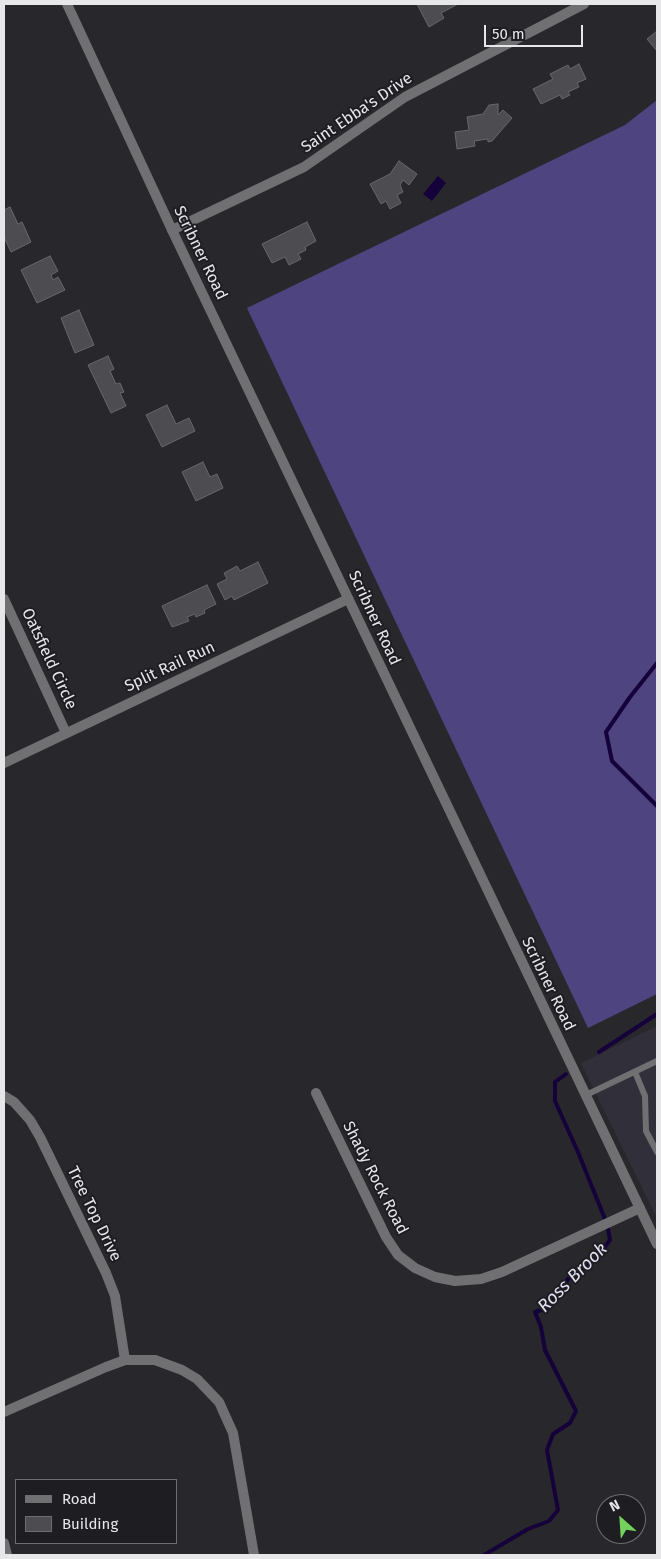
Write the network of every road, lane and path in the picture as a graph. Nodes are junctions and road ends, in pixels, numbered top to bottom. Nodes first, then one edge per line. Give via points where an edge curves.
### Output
1 (67, 4) edge
2 (584, 4) edge
3 (172, 230) junction
4 (4, 599) edge
5 (348, 599) junction
6 (66, 733) junction
7 (4, 762) edge
8 (657, 1061) edge
9 (634, 1072) junction
10 (316, 1093) dead end
11 (586, 1095) junction
12 (4, 1096) edge
13 (657, 1152) edge
14 (640, 1208) junction
15 (657, 1244) edge
16 (125, 1360) junction
17 (4, 1412) edge
18 (4, 1544) edge
19 (7, 1555) edge
20 (254, 1555) edge

1 - 3 street, Scribner Road
2 - 3 street, Saint Ebba's Drive via 405,97 304,167
3 - 5 street, Scribner Road
4 - 6 street, Oatsfield Circle
5 - 6 street, Split Rail Run
5 - 11 street, Scribner Road
6 - 7 street, Split Rail Run
8 - 9 lane
9 - 11 lane
9 - 13 lane via 645,1096 646,1131
10 - 14 street, Shady Rock Road via 386,1237 398,1255 435,1277 455,1281 481,1279 502,1272
11 - 14 street, Scribner Road
12 - 16 street, Tree Top Drive via 30,1120 40,1137 106,1274 114,1296
14 - 15 street, Scribner Road
16 - 17 street
16 - 20 street via 155,1360 169,1364 197,1379 219,1402 238,1453
18 - 19 street

